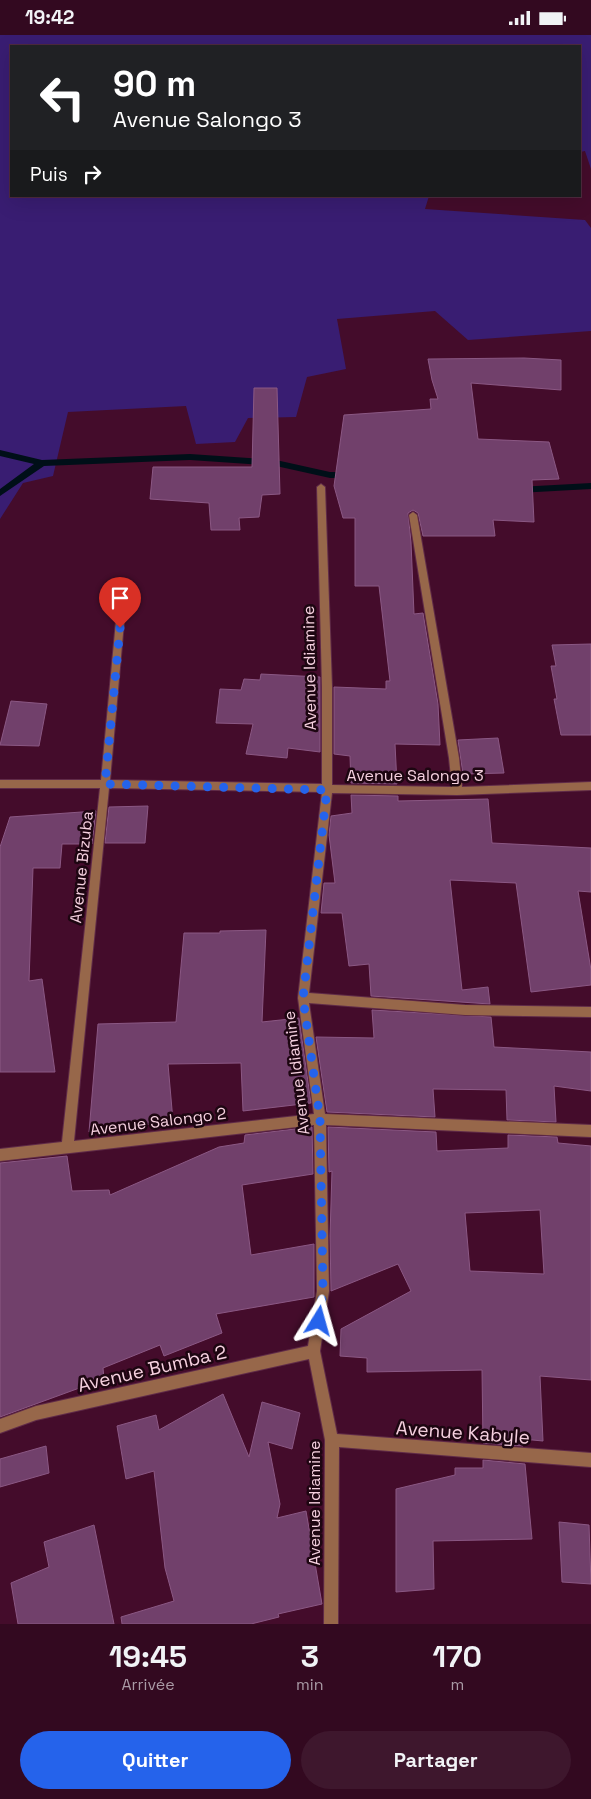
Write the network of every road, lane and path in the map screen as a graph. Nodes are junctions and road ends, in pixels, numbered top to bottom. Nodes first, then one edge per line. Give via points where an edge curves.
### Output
1 (321, 487) dead end
2 (413, 515) dead end
3 (123, 589) dead end
4 (0, 784) edge
5 (105, 784) junction
6 (591, 786) edge
7 (327, 790) junction
8 (457, 791) junction
9 (303, 998) junction
10 (591, 1012) edge
11 (320, 1119) junction
12 (591, 1131) edge
13 (67, 1148) junction
14 (0, 1155) edge
15 (314, 1351) junction
16 (0, 1426) edge
17 (332, 1441) junction
18 (591, 1460) edge
19 (330, 1624) edge

1 - 7 street, Avenue Idiamine
2 - 8 street
3 - 5 street, Avenue Bizuba
4 - 5 street, Avenue Salongo 3
5 - 7 street, Avenue Salongo 3
5 - 13 street, Avenue Bizuba
6 - 8 street, Avenue Salongo 3
7 - 8 street, Avenue Salongo 3
7 - 9 street, Avenue Idiamine
9 - 10 street via 465,1010
9 - 11 street, Avenue Idiamine
11 - 12 street, Avenue Salongo 2
11 - 13 street, Avenue Salongo 2
11 - 15 street, Avenue Idiamine via 323,1291
13 - 14 street, Avenue Salongo 2
15 - 16 street, Avenue Bumba 2 via 36,1413
15 - 17 street, Avenue Idiamine
17 - 18 street, Avenue Kabyle
17 - 19 street, Avenue Idiamine

